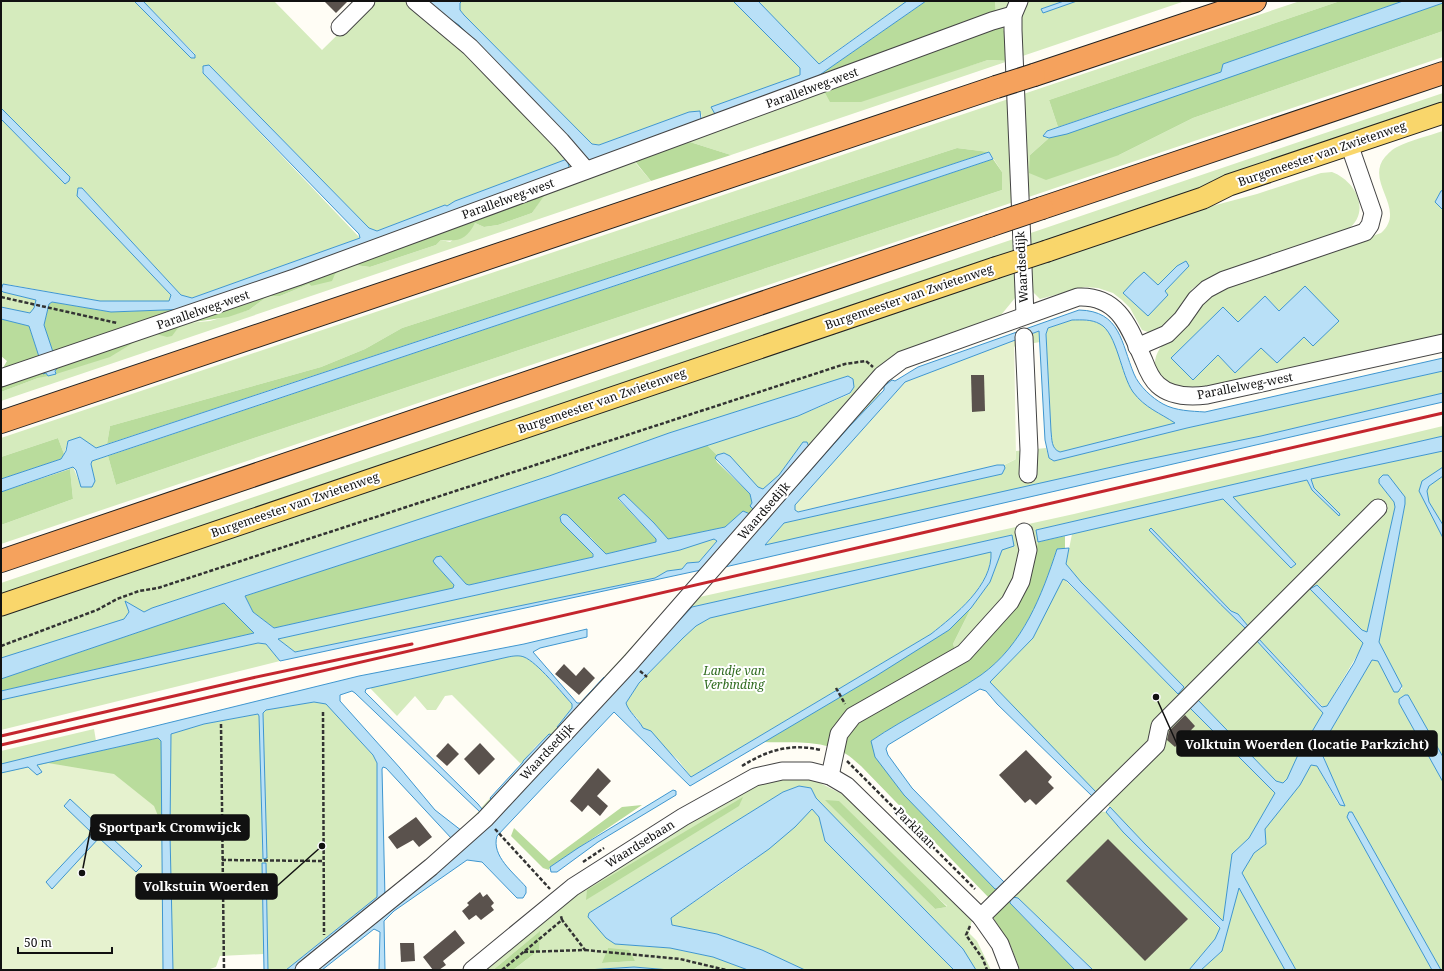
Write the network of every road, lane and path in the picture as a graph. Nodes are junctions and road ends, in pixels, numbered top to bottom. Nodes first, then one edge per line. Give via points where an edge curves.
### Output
1 (366, 1) edge
2 (415, 1) edge
3 (1255, 1) edge
4 (1016, 8) edge
5 (340, 27) dead end
6 (1443, 73) edge
7 (1443, 113) edge
8 (1443, 126) edge
9 (1352, 151) junction
10 (586, 170) junction
11 (1, 297) edge
12 (1025, 315) junction
13 (119, 323) dead end
14 (1024, 337) dead end
15 (1443, 343) edge
16 (1137, 347) junction
17 (882, 375) junction
18 (1, 378) edge
19 (1, 422) edge
20 (1028, 474) dead end
21 (1378, 508) dead end
22 (1024, 532) dead end
23 (1, 560) edge
24 (1, 605) edge
25 (1, 646) edge
26 (836, 688) dead end
27 (844, 703) dead end
28 (323, 712) dead end
29 (221, 724) dead end
30 (835, 754) junction
31 (830, 776) junction
32 (499, 834) dead end
33 (222, 860) junction
34 (324, 861) junction
35 (549, 887) dead end
36 (987, 912) junction
37 (562, 920) dead end
38 (324, 936) dead end
39 (585, 950) junction
40 (524, 952) dead end
41 (224, 970) edge
42 (304, 970) edge
43 (472, 970) edge
44 (726, 970) edge
45 (987, 970) edge
46 (1010, 970) edge

1 - 5 street
2 - 10 street via 470,48
3 - 19 highway, bridge
4 - 10 street, Parallelweg-west via 992,21
4 - 12 street, Waardsedijk via 1019,200
6 - 23 highway, bridge
7 - 9 main road, Burgemeester van Zwietenweg
8 - 9 main road, Burgemeester van Zwietenweg
9 - 16 street via 1373,213 1365,232 1224,280 1207,289 1196,299 1167,334
9 - 24 main road, Burgemeester van Zwietenweg, bridge via 1260,188 1233,195 1203,198
10 - 18 street, Parallelweg-west via 297,277
11 - 13 path
12 - 16 street, Parallelweg-west via 1078,297 1100,300 1120,314 1128,324
12 - 17 street, Waardsedijk via 902,360
14 - 20 street
15 - 16 street, Parallelweg-west via 1215,394 1190,397 1172,393 1158,386 1149,374
17 - 25 path via 866,361 845,364 158,588 139,591 97,610
17 - 42 street, Waardsedijk via 630,662 485,819 436,863
21 - 36 street via 1160,726 1156,745
22 - 30 street via 1028,550 1021,581 1010,602 964,653 853,716 839,734
26 - 27 path
28 - 34 path
29 - 33 path
30 - 31 street
30 - 36 path, Parklaan via 850,763
31 - 36 street, Parklaan via 846,786
31 - 43 street, Waardsebaan via 810,771 782,771 755,777 683,817 573,886
32 - 35 path
33 - 34 path
33 - 41 path
34 - 38 path
36 - 45 path via 968,928 966,935
36 - 46 street, Parklaan
37 - 39 path
39 - 40 path
39 - 44 path via 680,960

